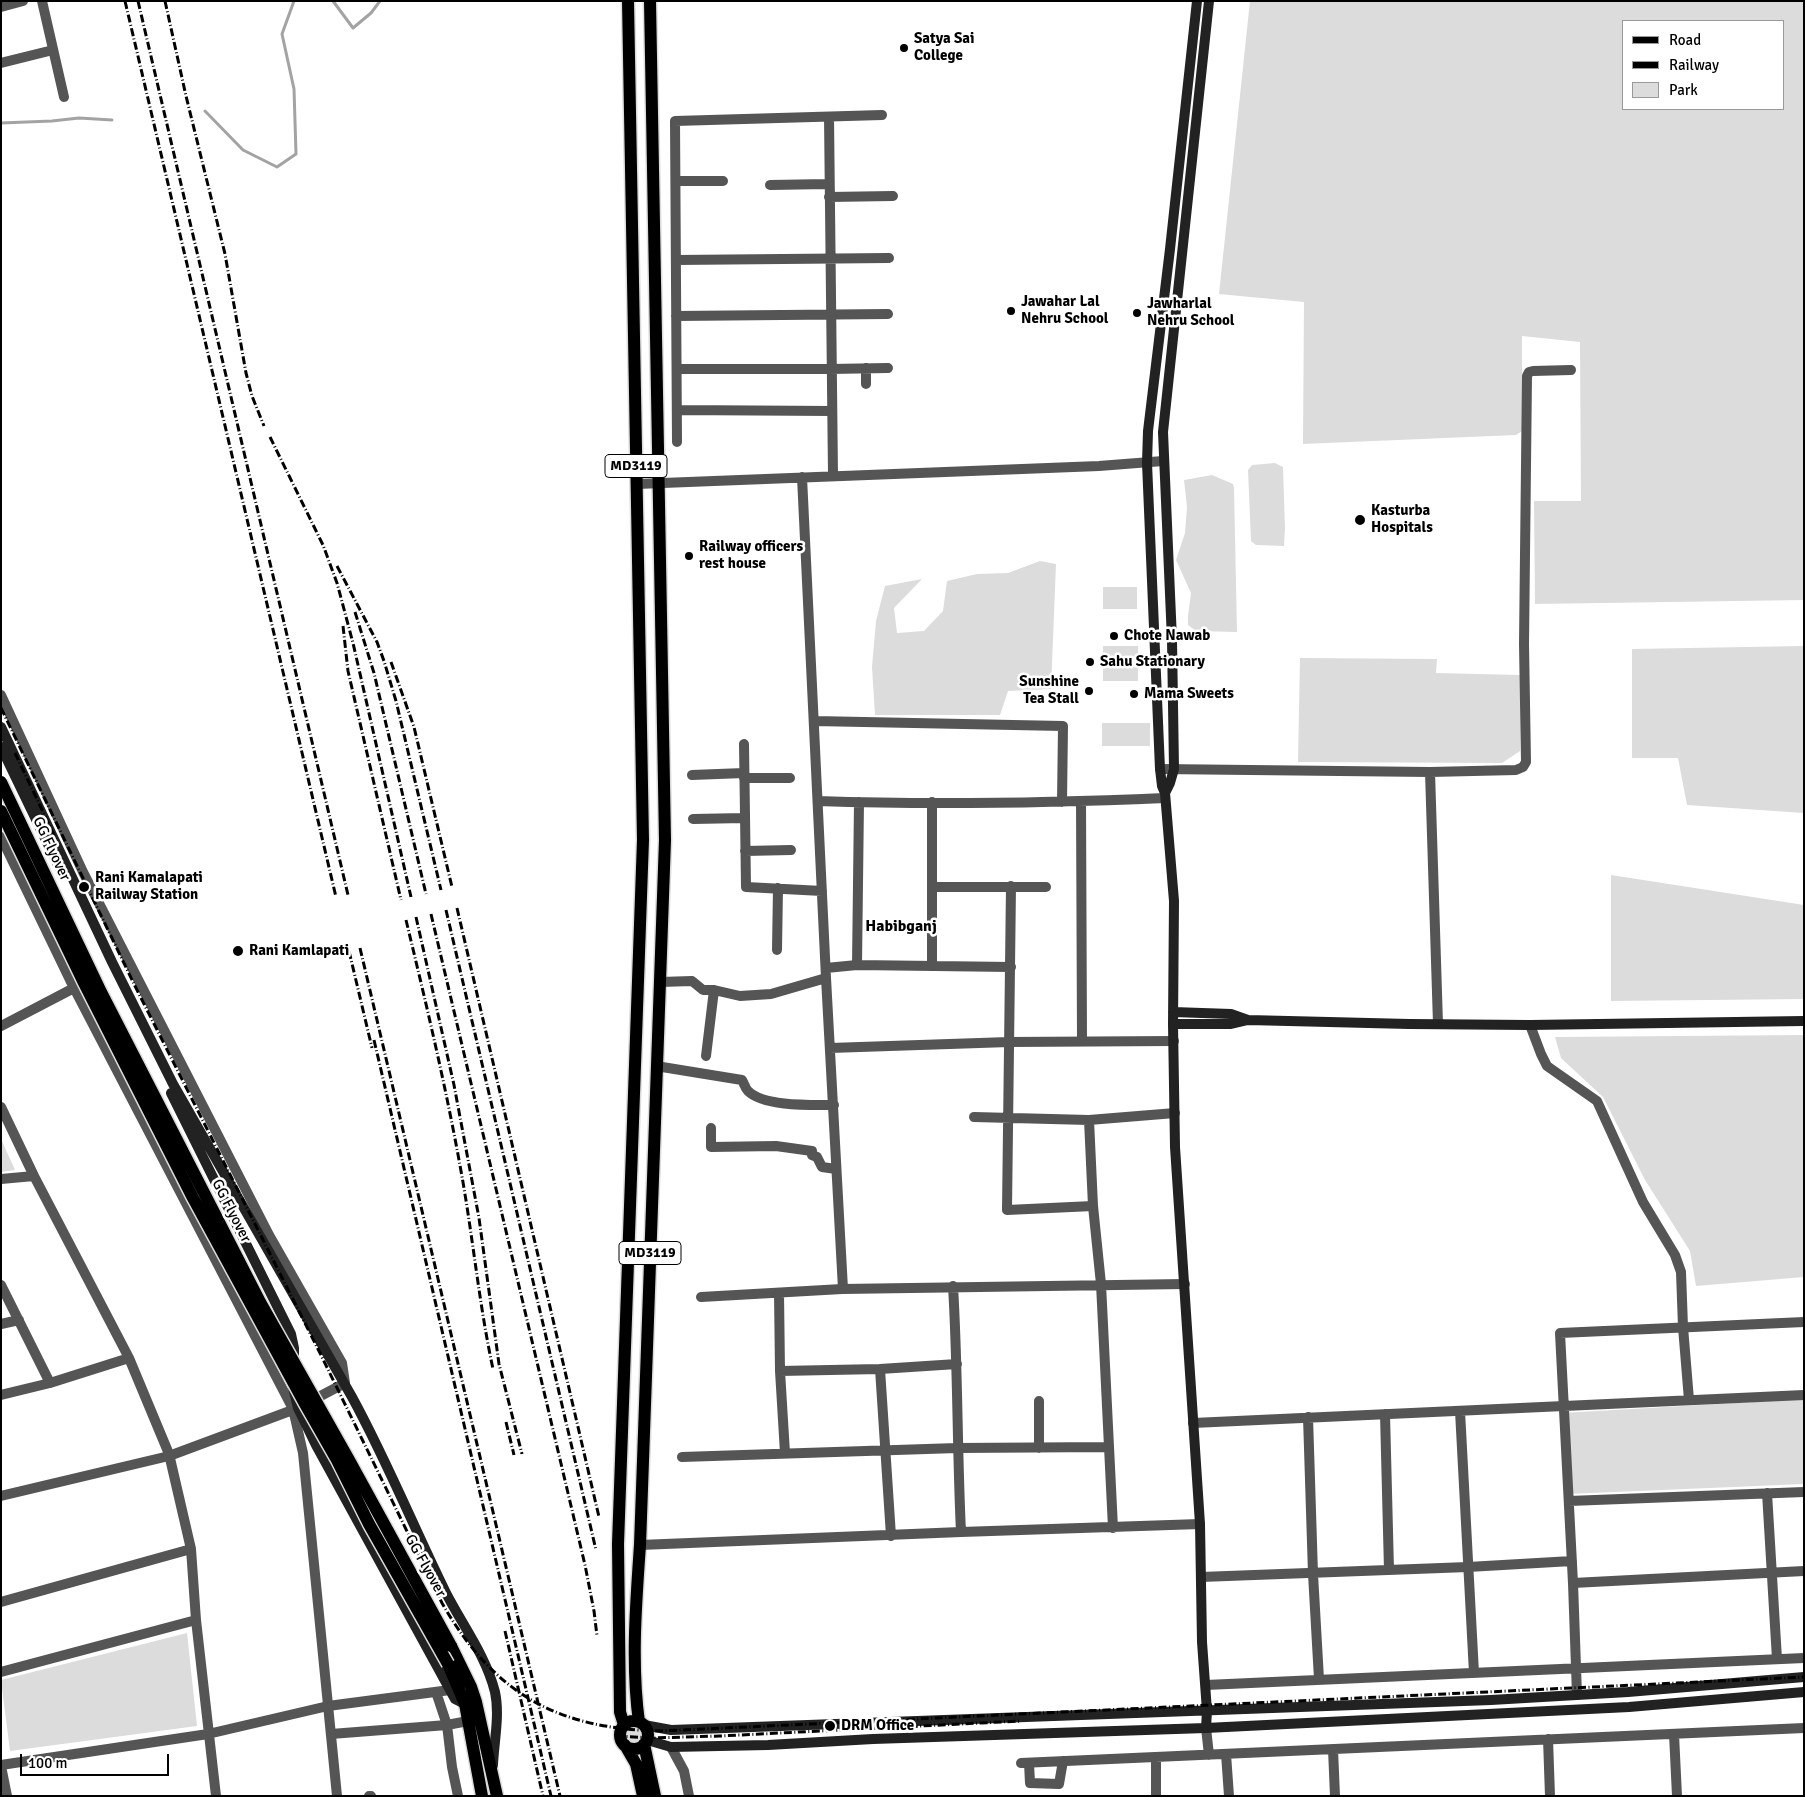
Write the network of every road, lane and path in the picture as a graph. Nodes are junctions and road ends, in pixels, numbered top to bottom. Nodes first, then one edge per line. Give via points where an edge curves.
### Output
1 (23, 1) edge
2 (42, 1) edge
3 (628, 1) edge
4 (650, 1) edge
5 (1197, 1) edge
6 (1209, 1) edge
7 (1, 7) edge
8 (1196, 12) junction
9 (1208, 14) junction
10 (53, 50) junction
11 (1, 63) edge
12 (64, 97) dead end
13 (882, 115) dead end
14 (829, 117) junction
15 (676, 181) junction
16 (723, 181) dead end
17 (828, 184) junction
18 (770, 185) dead end
19 (893, 196) dead end
20 (829, 197) junction
21 (830, 258) junction
22 (889, 258) dead end
23 (676, 260) junction
24 (830, 314) junction
25 (888, 314) dead end
26 (676, 316) junction
27 (866, 368) junction
28 (888, 368) dead end
29 (677, 369) junction
30 (830, 370) junction
31 (1571, 370) dead end
32 (866, 384) dead end
33 (677, 410) junction
34 (832, 411) junction
35 (678, 442) dead end
36 (1163, 461) junction
37 (1147, 463) junction
38 (832, 476) junction
39 (802, 477) junction
40 (658, 483) junction
41 (637, 484) junction
42 (1156, 630) junction
43 (1172, 630) junction
44 (1, 695) edge
45 (814, 720) junction
46 (1, 727) edge
47 (744, 744) dead end
48 (1, 746) edge
49 (1174, 769) junction
50 (1160, 770) junction
51 (1430, 772) junction
52 (692, 774) dead end
53 (744, 776) junction
54 (790, 778) dead end
55 (1, 782) edge
56 (1165, 796) junction
57 (818, 801) junction
58 (859, 802) junction
59 (932, 802) junction
60 (1062, 802) junction
61 (1081, 802) junction
62 (1, 810) edge
63 (744, 818) junction
64 (693, 819) dead end
65 (1, 837) edge
66 (791, 850) dead end
67 (744, 851) junction
68 (1011, 886) junction
69 (932, 887) junction
70 (1046, 887) dead end
71 (778, 888) junction
72 (822, 891) junction
73 (777, 950) dead end
74 (857, 965) junction
75 (932, 966) junction
76 (1011, 967) junction
77 (826, 973) junction
78 (660, 982) junction
79 (74, 988) junction
80 (714, 990) junction
81 (1173, 1012) junction
82 (1248, 1020) junction
83 (1804, 1022) edge
84 (1173, 1024) junction
85 (1438, 1024) junction
86 (1530, 1025) junction
87 (1, 1026) edge
88 (1082, 1041) junction
89 (1174, 1041) junction
90 (1009, 1042) junction
91 (830, 1048) junction
92 (706, 1056) dead end
93 (656, 1066) junction
94 (834, 1105) junction
95 (1, 1107) edge
96 (1175, 1113) junction
97 (974, 1117) dead end
98 (1009, 1118) junction
99 (1089, 1120) junction
100 (711, 1128) dead end
101 (836, 1169) junction
102 (34, 1176) junction
103 (1, 1179) edge
104 (1093, 1206) junction
105 (1102, 1284) junction
106 (1185, 1284) junction
107 (1, 1285) edge
108 (960, 1286) junction
109 (843, 1289) junction
110 (779, 1294) junction
111 (701, 1297) dead end
112 (626, 1319) junction
113 (19, 1320) junction
114 (648, 1320) junction
115 (1804, 1322) edge
116 (1, 1324) edge
117 (1683, 1327) junction
118 (129, 1358) junction
119 (957, 1364) junction
120 (880, 1370) junction
121 (780, 1371) junction
122 (50, 1383) junction
123 (344, 1383) junction
124 (1, 1395) edge
125 (1804, 1395) edge
126 (1689, 1400) junction
127 (1039, 1402) dead end
128 (1564, 1406) junction
129 (295, 1408) junction
130 (1460, 1412) junction
131 (1385, 1414) junction
132 (1308, 1417) junction
133 (1193, 1423) junction
134 (1109, 1447) junction
135 (957, 1448) junction
136 (1039, 1448) junction
137 (886, 1450) junction
138 (785, 1453) junction
139 (170, 1456) junction
140 (682, 1457) dead end
141 (1804, 1492) edge
142 (1767, 1493) junction
143 (1, 1496) edge
144 (1569, 1501) junction
145 (1200, 1524) junction
146 (1112, 1528) junction
147 (960, 1532) junction
148 (891, 1536) junction
149 (640, 1545) junction
150 (191, 1549) junction
151 (1572, 1561) junction
152 (1468, 1567) junction
153 (1389, 1570) junction
154 (1804, 1571) edge
155 (1771, 1573) junction
156 (1313, 1574) junction
157 (1201, 1577) junction
158 (1573, 1583) junction
159 (1, 1602) edge
160 (196, 1620) junction
161 (1804, 1658) edge
162 (1777, 1659) junction
163 (1577, 1668) junction
164 (1, 1672) edge
165 (1474, 1673) junction
166 (1804, 1677) edge
167 (1319, 1680) junction
168 (1206, 1685) junction
169 (450, 1690) junction
170 (436, 1692) junction
171 (1804, 1692) edge
172 (1577, 1695) junction
173 (465, 1704) junction
174 (328, 1706) junction
175 (1207, 1711) junction
176 (468, 1721) junction
177 (641, 1723) junction
178 (447, 1725) junction
179 (624, 1725) junction
180 (1206, 1728) junction
181 (1804, 1728) edge
182 (208, 1734) junction
183 (331, 1734) junction
184 (1674, 1734) junction
185 (1548, 1739) junction
186 (645, 1742) junction
187 (624, 1745) junction
188 (671, 1747) junction
189 (1333, 1749) junction
190 (1209, 1754) junction
191 (1226, 1754) junction
192 (1156, 1757) junction
193 (1063, 1761) junction
194 (1, 1766) edge
195 (492, 1773) junction
196 (7, 1796) edge
197 (216, 1796) edge
198 (337, 1796) edge
199 (458, 1796) edge
200 (482, 1796) edge
201 (497, 1796) edge
202 (643, 1796) edge
203 (655, 1796) edge
204 (689, 1796) edge
205 (1156, 1796) edge
206 (1229, 1796) edge
207 (1335, 1796) edge
208 (1550, 1796) edge
209 (1677, 1796) edge

1 - 7 street
2 - 10 street
3 - 41 main road, MD3119
4 - 40 main road, MD3119
5 - 8 main road
6 - 9 main road
8 - 9 main road
8 - 37 main road
9 - 36 main road via 1163,432
10 - 11 street
10 - 12 street
13 - 14 street
14 - 15 street via 675,121
14 - 17 street
15 - 16 street
15 - 23 street
17 - 18 street
17 - 20 street
19 - 20 street
20 - 21 street
21 - 22 street
21 - 23 street
21 - 24 street
23 - 26 street
24 - 25 street
24 - 26 street
24 - 30 street
26 - 29 street
27 - 28 street
27 - 30 street
27 - 32 street
29 - 30 street
29 - 33 street
30 - 34 street
31 - 51 street via 1533,371 1527,376 1526,762 1516,770
33 - 34 street
33 - 35 street
34 - 38 street
36 - 37 street
36 - 43 main road
37 - 38 street
37 - 42 main road
38 - 39 street
39 - 40 street
39 - 45 street
40 - 41 street
40 - 78 main road, MD3119 via 665,840
41 - 112 main road, MD3119 via 643,840
42 - 43 main road
42 - 50 main road
43 - 49 main road
44 - 123 street via 83,872 269,1235 342,1363
45 - 57 street
45 - 60 street via 1063,726
46 - 123 main road via 173,1084
47 - 53 street
48 - 129 main road via 291,1334 295,1356
49 - 50 street
49 - 51 street
49 - 56 main road
50 - 56 main road
51 - 85 street
52 - 53 street
53 - 54 street
53 - 63 street
55 - 195 main road, GG Flyover, bridge via 101,992 247,1277 451,1646 471,1687
56 - 61 street
56 - 81 main road via 1174,901
57 - 58 street
57 - 72 street
58 - 59 street
58 - 74 street
59 - 60 street
59 - 69 street
60 - 61 street
61 - 88 street
62 - 173 main road, GG Flyover, bridge via 193,1198 448,1664
63 - 64 street
63 - 67 street
65 - 79 street
66 - 67 street
67 - 71 street via 746,887
68 - 69 street
68 - 70 street
68 - 76 street
69 - 75 street
71 - 72 street
71 - 73 street
72 - 77 street
74 - 75 street
74 - 77 street
75 - 76 street
76 - 90 street
77 - 80 street via 771,994 740,996
77 - 91 street
78 - 80 street via 692,981 703,990
78 - 93 main road, MD3119
79 - 87 street
79 - 129 street
80 - 92 street
81 - 82 main road via 1230,1014
81 - 84 main road
82 - 84 main road via 1231,1024
82 - 85 main road
83 - 86 main road
84 - 89 main road
85 - 86 main road
86 - 117 street via 1547,1066 1597,1102 1639,1195 1675,1255 1681,1272
88 - 89 street
88 - 90 street
89 - 96 main road
90 - 91 street
90 - 98 street
91 - 94 street
93 - 94 street via 742,1080 748,1091 765,1100 799,1106
93 - 114 main road, MD3119
94 - 101 street
95 - 102 street
96 - 99 street
96 - 106 main road
97 - 98 street
98 - 99 street
98 - 104 street via 1007,1210
99 - 104 street
100 - 101 street via 711,1147 776,1146 812,1151 822,1167
101 - 109 street
102 - 103 street
102 - 118 street
104 - 105 street
105 - 106 street
105 - 108 street
105 - 134 street
106 - 133 main road
107 - 113 street
108 - 109 street
108 - 119 street
109 - 110 street
110 - 111 street
110 - 121 street
112 - 114 main road
112 - 179 main road, MD3119 via 618,1544 620,1712
113 - 116 street
113 - 122 street
114 - 149 main road, MD3119
115 - 117 street
117 - 126 street
117 - 128 street via 1560,1333
118 - 122 street
118 - 139 street
119 - 120 street
119 - 135 street
120 - 121 street
120 - 137 street
121 - 138 street
122 - 124 street
123 - 129 street
123 - 195 main road via 368,1425 447,1595 481,1656 495,1693
125 - 126 street
126 - 128 street
127 - 136 street
128 - 130 street
128 - 144 street
129 - 139 street
129 - 169 main road
129 - 174 street via 304,1462
130 - 131 street
130 - 152 street
131 - 132 street
131 - 153 street
132 - 133 street
132 - 156 street
133 - 145 main road
134 - 136 street
134 - 146 street
135 - 136 street
135 - 137 street
135 - 147 street
137 - 138 street
137 - 148 street
138 - 140 street
139 - 143 street
139 - 150 street
141 - 142 street
142 - 144 street
142 - 155 street
144 - 151 street
145 - 146 street
145 - 157 main road
146 - 147 street
147 - 148 street
148 - 149 street
149 - 177 main road, MD3119 via 635,1615 636,1691
150 - 159 street
150 - 160 street
151 - 152 street
151 - 158 street
152 - 153 street
152 - 165 street
153 - 156 street
154 - 155 street
155 - 158 street
155 - 162 street
156 - 157 street
156 - 167 street
157 - 168 main road
158 - 163 street
160 - 164 street
160 - 182 street
161 - 162 street
162 - 163 street
163 - 165 street
163 - 172 street
165 - 167 street
166 - 172 main road
167 - 168 street
168 - 175 main road
169 - 170 street
169 - 173 main road via 455,1699
170 - 174 street
170 - 178 street
171 - 180 main road via 1628,1707
172 - 175 main road
173 - 176 main road, GG Flyover
174 - 182 street
174 - 183 street
175 - 177 main road via 671,1730
175 - 180 main road
176 - 178 street
176 - 200 main road, GG Flyover
177 - 179 main road via 631,1721
177 - 186 main road via 648,1732
178 - 183 street
178 - 199 street
179 - 187 main road via 620,1737
180 - 188 main road
180 - 190 street
181 - 184 street
182 - 194 street
182 - 197 street
183 - 198 street
184 - 185 street
184 - 209 street
185 - 189 street
185 - 208 street
186 - 187 main road via 637,1748
186 - 188 main road
186 - 203 main road
187 - 202 main road via 636,1764
188 - 204 street via 684,1771
189 - 191 street
189 - 207 street
190 - 191 street
190 - 192 street
191 - 206 street
192 - 193 street
192 - 205 street
193 - 193 street via 1025,1763 1030,1783 1059,1784
194 - 196 street
195 - 201 main road, GG Flyover

